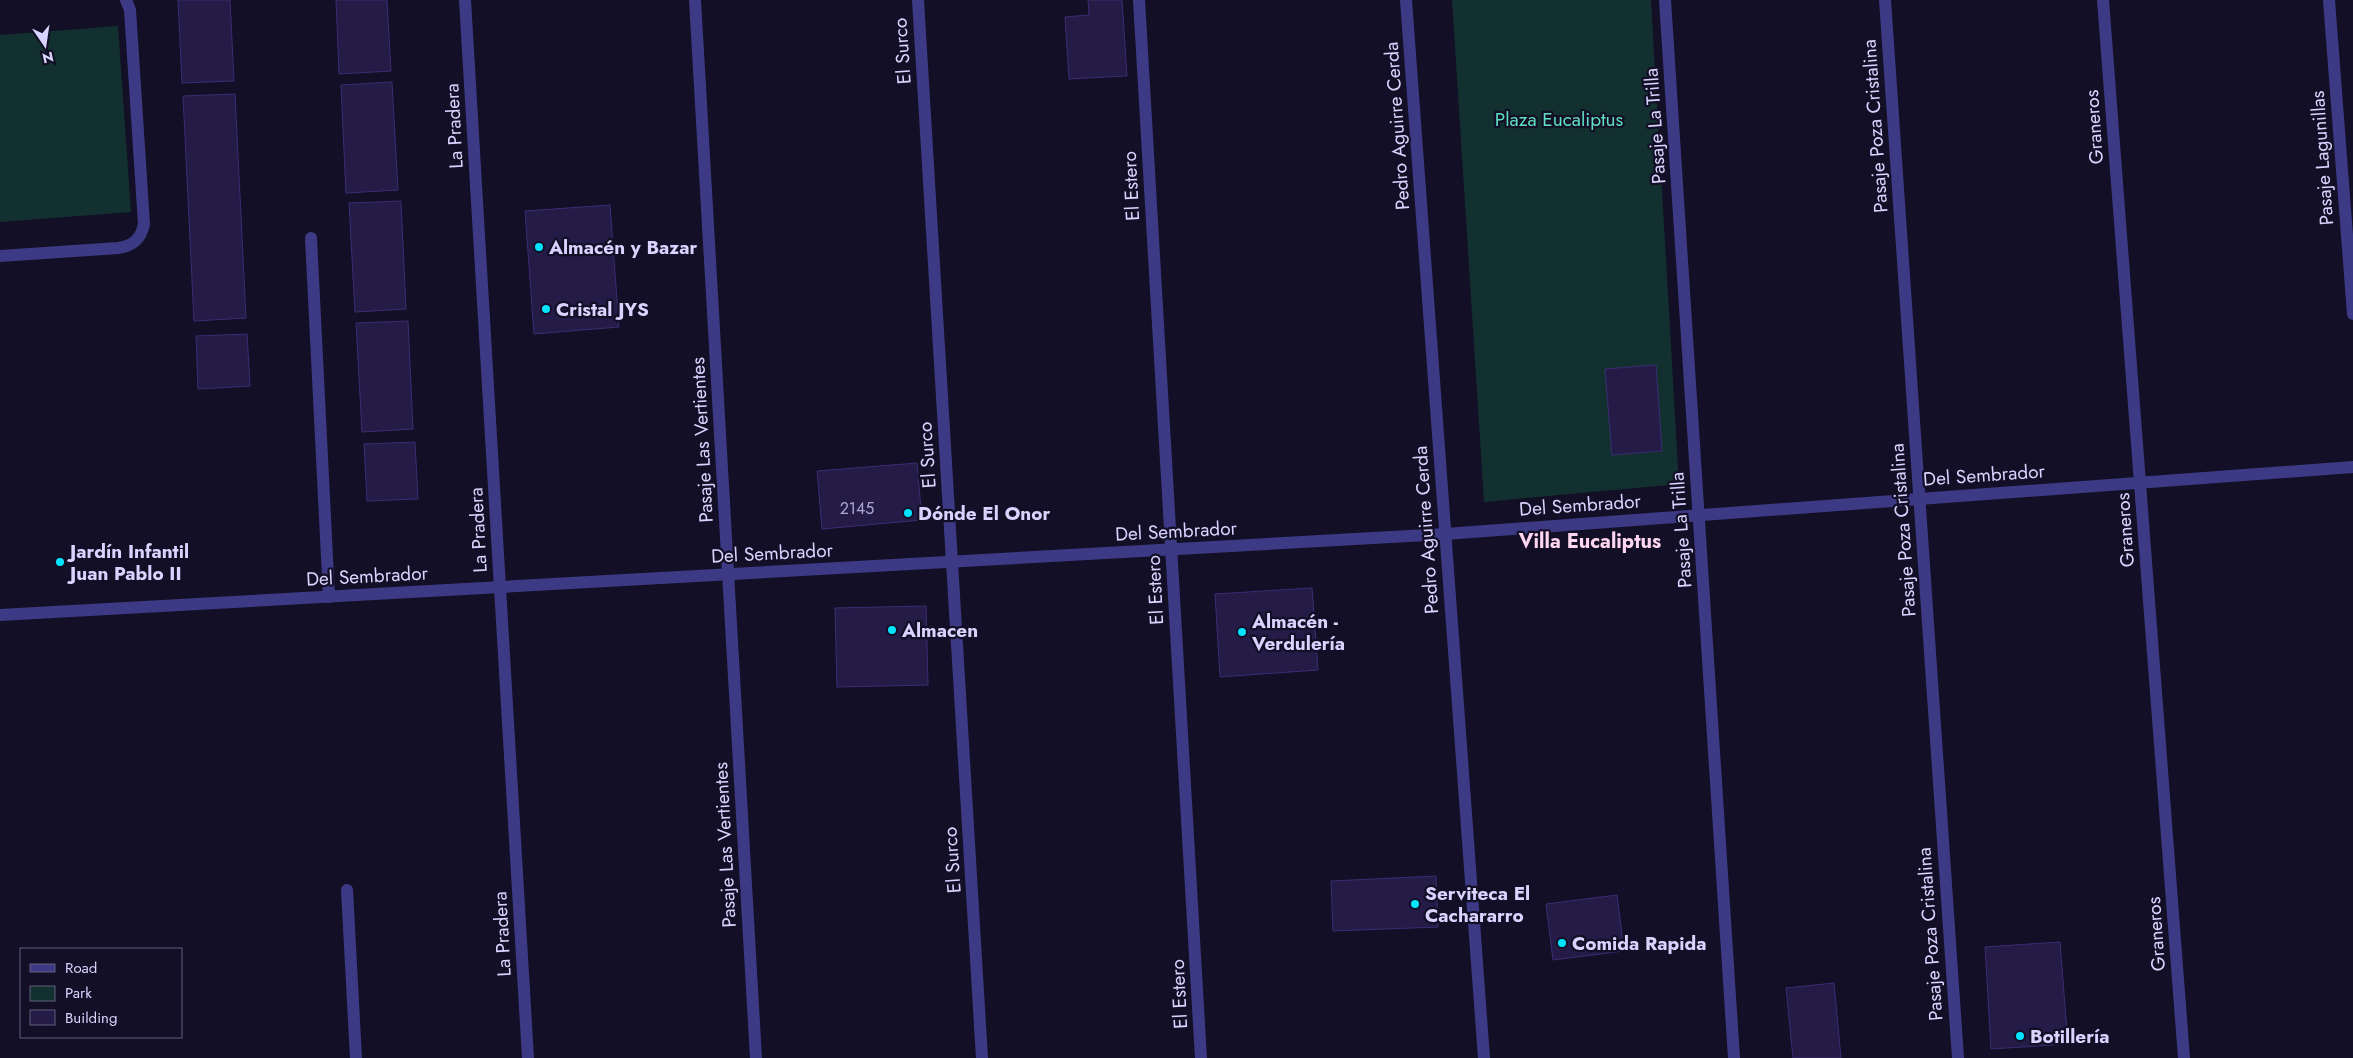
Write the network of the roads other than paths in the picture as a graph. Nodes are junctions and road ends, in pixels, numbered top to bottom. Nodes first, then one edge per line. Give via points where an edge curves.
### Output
1 (126, 0) edge
2 (465, 0) edge
3 (695, 0) edge
4 (918, 0) edge
5 (1139, 0) edge
6 (1406, 0) edge
7 (1665, 0) edge
8 (1885, 0) edge
9 (2103, 0) edge
10 (2329, 0) edge
11 (311, 238) dead end
12 (0, 256) edge
13 (2353, 314) edge
14 (2353, 467) edge
15 (2140, 482) junction
16 (1920, 499) junction
17 (1699, 515) junction
18 (1445, 534) junction
19 (1171, 550) junction
20 (952, 562) junction
21 (728, 574) junction
22 (500, 587) junction
23 (329, 597) junction
24 (0, 615) edge
25 (347, 890) dead end
26 (356, 1058) edge
27 (528, 1058) edge
28 (756, 1058) edge
29 (982, 1058) edge
30 (1202, 1058) edge
31 (1484, 1058) edge
32 (1734, 1058) edge
33 (1958, 1058) edge
34 (2184, 1058) edge

1 - 12 street via 130,10 142,233 137,241 123,248
2 - 22 street, La Pradera
3 - 21 street, Pasaje Las Vertientes
4 - 20 street, El Surco
5 - 19 street, El Estero
6 - 18 street, Pedro Aguirre Cerda
7 - 17 street, Pasaje La Trilla
8 - 16 street, Pasaje Poza Cristalina
9 - 15 street, Graneros
10 - 13 street, Pasaje Lagunillas
11 - 23 street
14 - 15 street, Del Sembrador
15 - 16 street, Del Sembrador
15 - 34 street, Graneros
16 - 17 street, Del Sembrador
16 - 33 street, Pasaje Poza Cristalina
17 - 18 street, Del Sembrador
17 - 32 street, Pasaje La Trilla
18 - 19 street, Del Sembrador
18 - 31 street, Pedro Aguirre Cerda
19 - 20 street, Del Sembrador
19 - 30 street, El Estero
20 - 21 street, Del Sembrador
20 - 29 street, El Surco
21 - 22 street, Del Sembrador
21 - 28 street, Pasaje Las Vertientes
22 - 23 street, Del Sembrador
22 - 27 street, La Pradera
23 - 24 street, Del Sembrador
25 - 26 street

